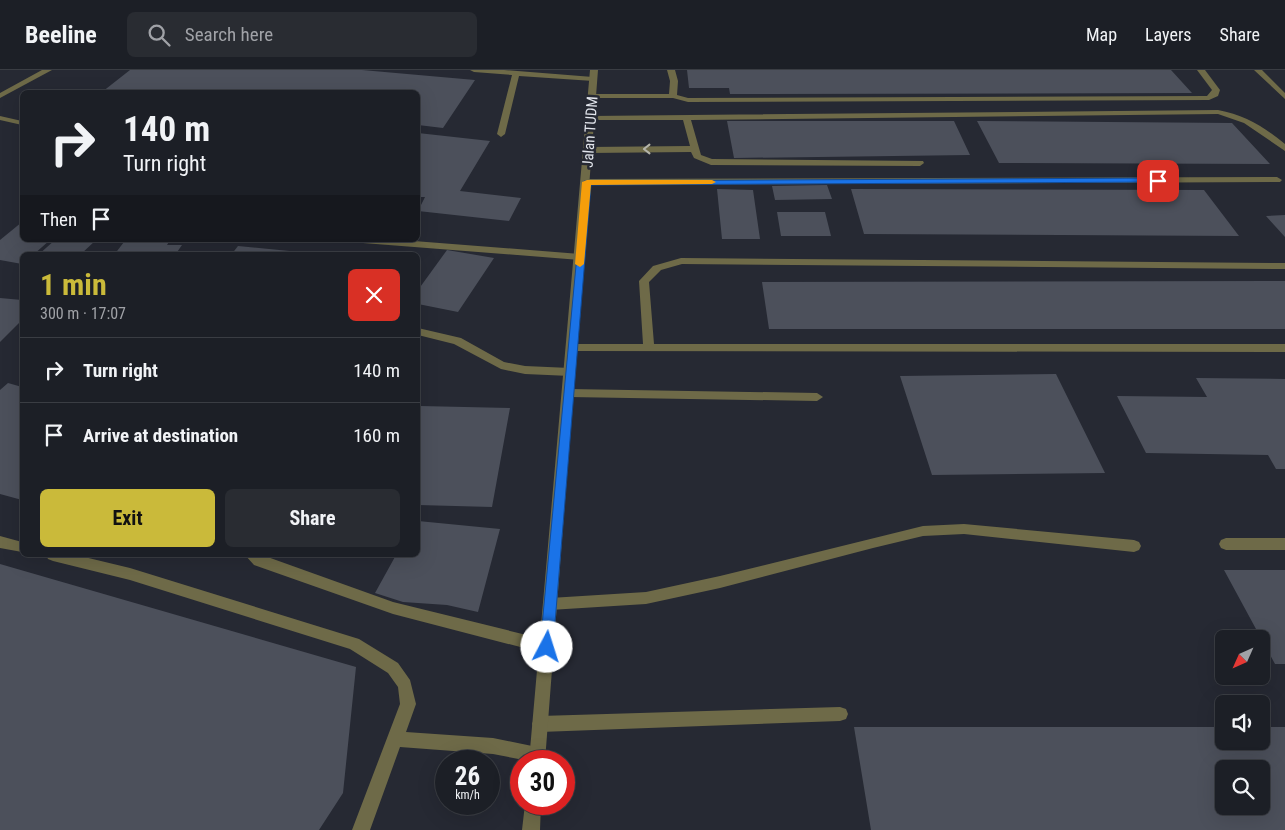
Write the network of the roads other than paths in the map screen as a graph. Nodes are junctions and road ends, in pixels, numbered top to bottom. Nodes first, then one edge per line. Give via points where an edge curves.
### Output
1 (48, 70) edge
2 (474, 70) edge
3 (594, 70) edge
4 (671, 70) edge
5 (1201, 70) edge
6 (1258, 70) edge
7 (516, 73) junction
8 (593, 79) junction
9 (0, 96) edge
10 (592, 96) junction
11 (673, 96) junction
12 (1285, 97) edge
13 (686, 116) junction
14 (0, 118) edge
15 (590, 118) junction
16 (20, 123) edge
17 (501, 134) dead end
18 (1285, 148) edge
19 (696, 149) junction
20 (589, 150) junction
21 (920, 163) dead end
22 (1276, 180) dead end
23 (587, 182) junction
24 (390, 242) edge
25 (580, 256) junction
26 (1285, 266) edge
27 (420, 332) edge
28 (573, 348) junction
29 (649, 348) junction
30 (1285, 348) edge
31 (570, 372) junction
32 (569, 393) junction
33 (818, 397) dead end
34 (0, 542) edge
35 (1226, 544) dead end
36 (1285, 544) edge
37 (1134, 546) dead end
38 (20, 547) edge
39 (61, 557) edge
40 (254, 557) edge
41 (550, 604) junction
42 (547, 647) junction
43 (840, 714) dead end
44 (540, 724) junction
45 (396, 739) junction
46 (538, 750) edge
47 (510, 751) edge
48 (532, 815) edge
49 (361, 830) edge
50 (531, 830) edge

1 - 9 street
2 - 7 street
3 - 8 street, Jalan TUDM
4 - 11 street
5 - 11 street via 1216,90 1209,98 688,100
6 - 12 street
7 - 8 street
7 - 17 street
8 - 10 street, Jalan TUDM
10 - 11 street
10 - 15 street, Jalan TUDM
13 - 15 street
13 - 18 street via 1218,112 1252,122
13 - 19 street
14 - 16 street
15 - 20 street, Jalan TUDM
19 -> 20 street
19 - 21 street via 697,156 711,162
20 - 23 street, Jalan TUDM
22 - 23 street
23 - 25 street, Jalan TUDM
24 - 25 street
25 - 28 street, Jalan TUDM
26 - 29 street via 680,261 657,268 644,282
27 - 31 street via 457,341 501,365 525,370
28 - 29 street
28 - 31 street, Jalan TUDM
29 - 30 street
31 - 32 street, Jalan TUDM
32 - 33 street
32 - 41 street, Jalan TUDM
34 - 38 street
35 - 36 street
37 - 41 street via 964,530 923,531 646,598
39 - 45 street via 130,574 354,644 393,668 405,685 408,704
40 - 42 street via 393,608
41 - 42 street, Jalan TUDM
42 - 44 street, Jalan TUDM
43 - 44 street
44 - 46 street, Jalan TUDM
45 - 47 street via 493,746
45 - 49 street
48 - 50 street

